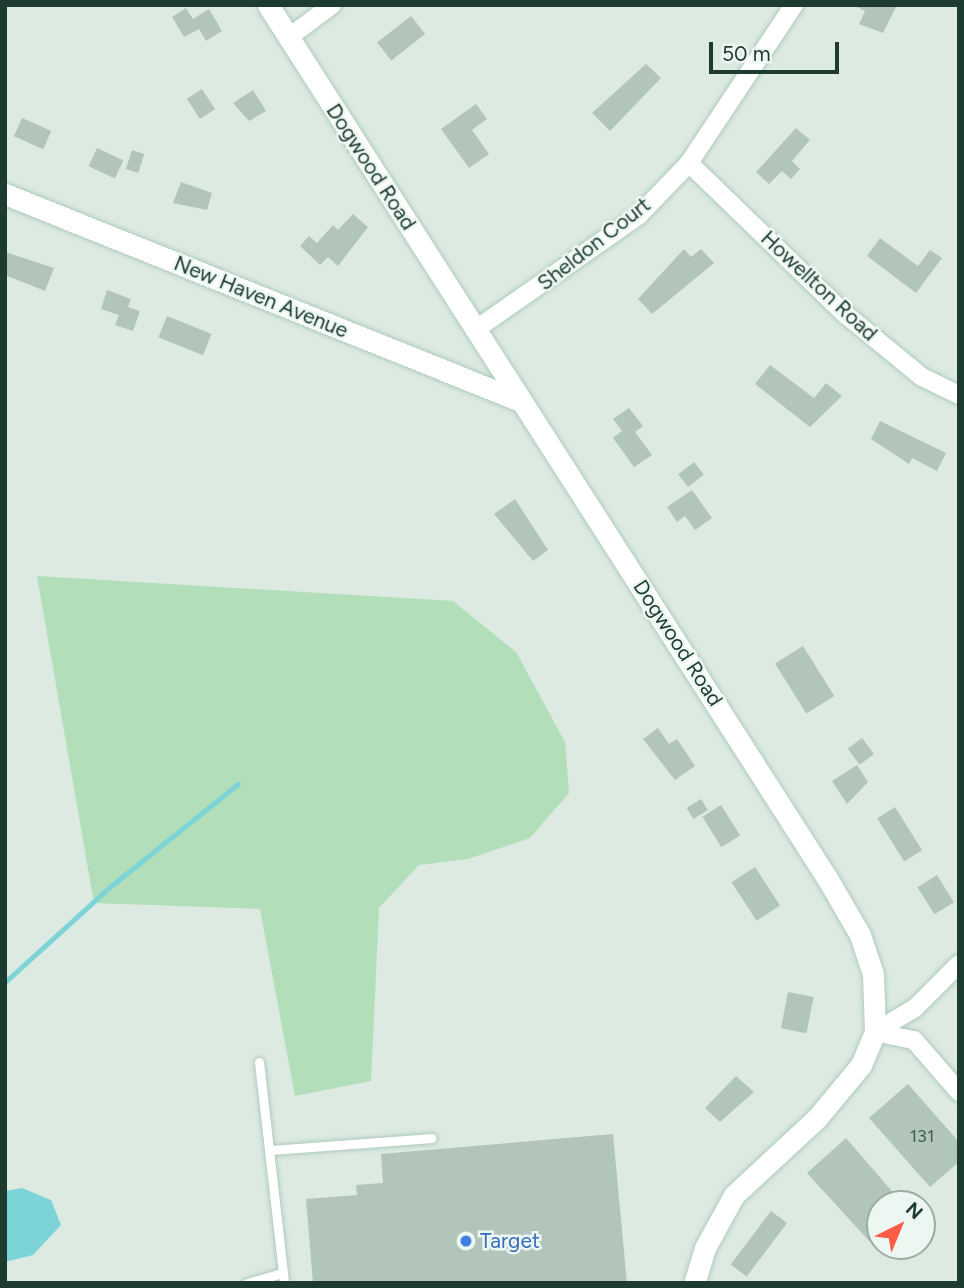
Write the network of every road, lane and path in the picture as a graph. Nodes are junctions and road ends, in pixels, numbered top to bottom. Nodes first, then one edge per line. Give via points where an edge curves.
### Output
1 (268, 5) edge
2 (332, 5) edge
3 (794, 5) edge
4 (288, 38) junction
5 (689, 163) junction
6 (5, 194) edge
7 (475, 330) junction
8 (959, 396) edge
9 (518, 400) junction
10 (959, 964) edge
11 (875, 1032) junction
12 (259, 1062) dead end
13 (959, 1092) edge
14 (432, 1138) dead end
15 (272, 1150) junction
16 (284, 1278) edge
17 (247, 1283) edge
18 (694, 1283) edge

1 - 4 street, Dogwood Road
2 - 4 street
3 - 5 street, Sheldon Court
4 - 7 street, Dogwood Road
5 - 7 street, Sheldon Court via 639,215
5 - 8 street, Howellton Road via 845,314 922,377
6 - 9 street, New Haven Avenue
7 - 9 street, Dogwood Road
9 - 11 street, Dogwood Road via 860,935 873,974
10 - 11 street via 915,1008
11 - 13 street via 914,1040
11 - 18 street, Dogwood Road via 848,1084 729,1202 705,1248
12 - 15 lane
14 - 15 lane
15 - 16 lane
16 - 17 lane

